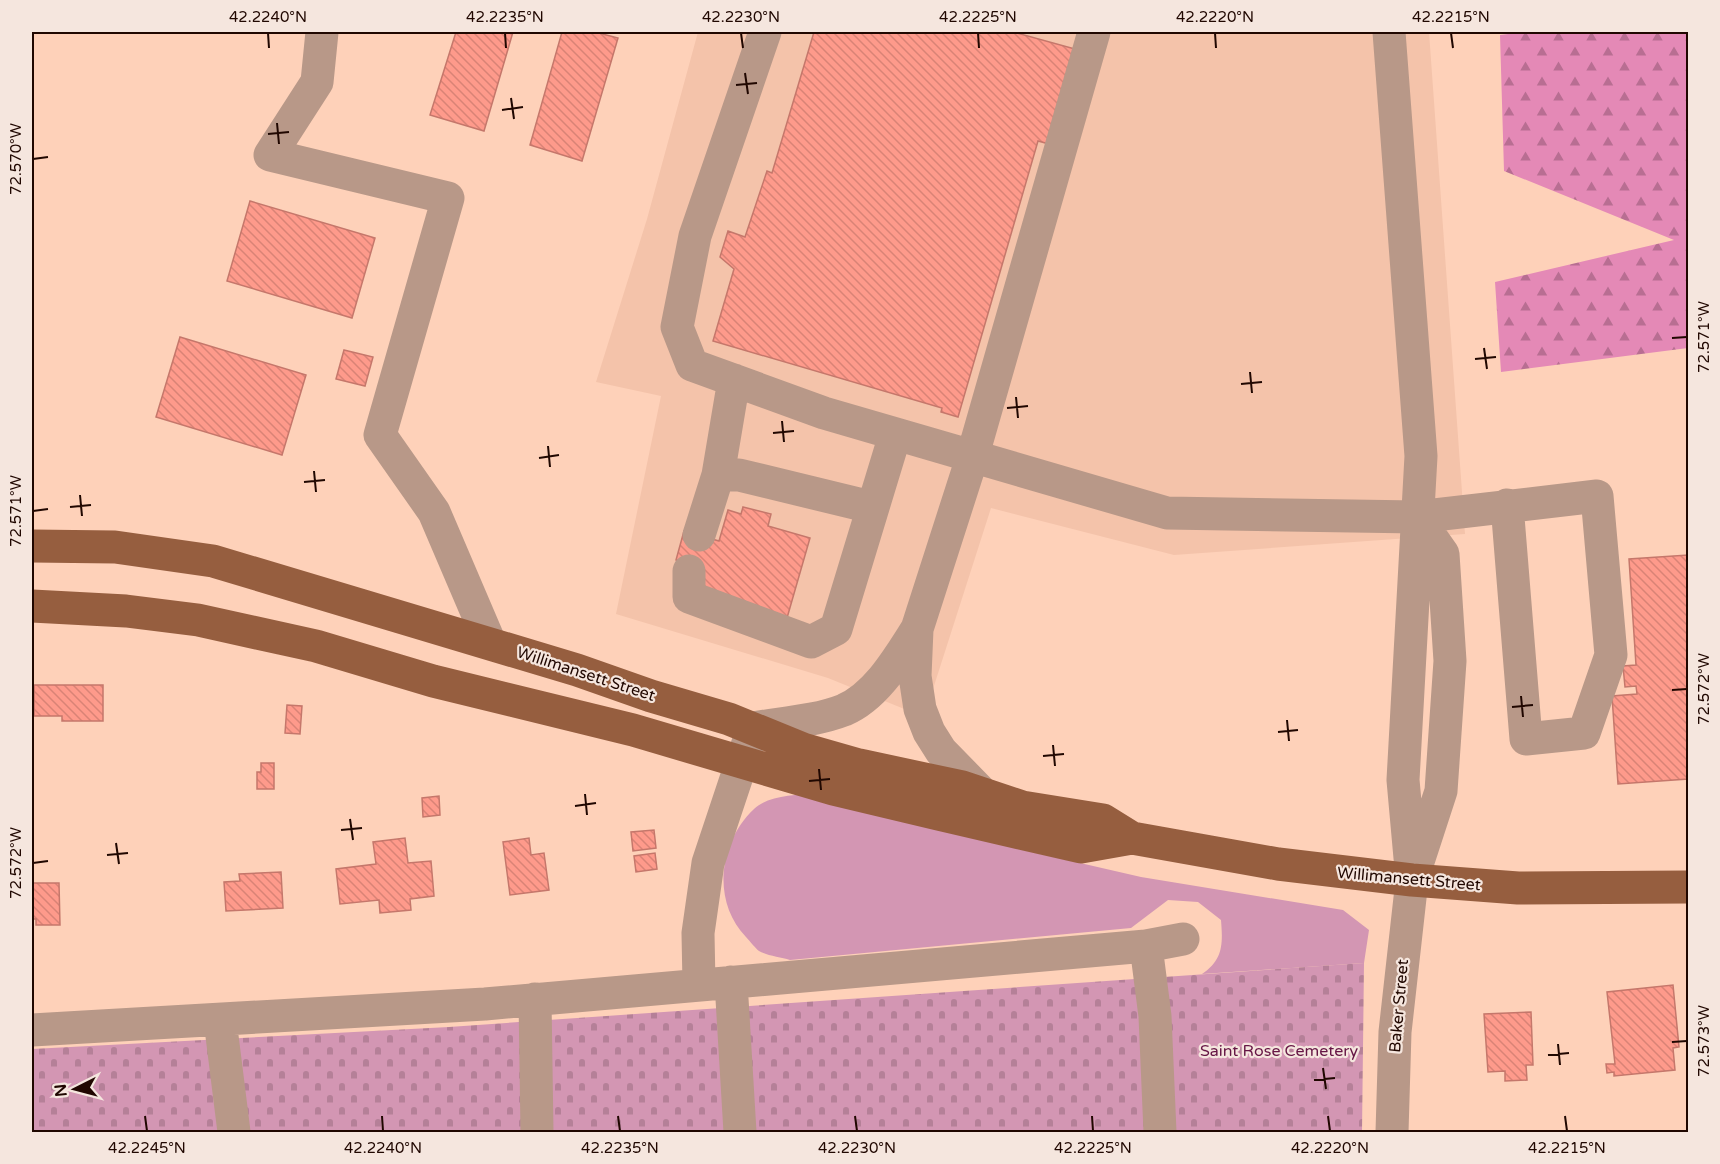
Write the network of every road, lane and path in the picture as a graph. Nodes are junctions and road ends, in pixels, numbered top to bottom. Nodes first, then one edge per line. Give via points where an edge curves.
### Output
1 (322, 32) edge
2 (765, 32) edge
3 (1094, 32) edge
4 (1389, 32) edge
5 (734, 380) junction
6 (895, 435) junction
7 (972, 458) junction
8 (718, 475) junction
9 (1507, 505) junction
10 (871, 507) junction
11 (1417, 516) junction
12 (699, 535) dead end
13 (32, 546) edge
14 (689, 571) dead end
15 (32, 606) edge
16 (917, 628) junction
17 (490, 643) junction
18 (753, 728) junction
19 (742, 762) junction
20 (982, 794) junction
21 (1132, 838) junction
22 (1412, 880) junction
23 (1689, 887) edge
24 (1183, 939) dead end
25 (1146, 946) junction
26 (715, 984) junction
27 (535, 999) junction
28 (220, 1020) junction
29 (32, 1030) edge
30 (234, 1132) edge
31 (537, 1132) edge
32 (740, 1132) edge
33 (1160, 1132) edge
34 (1392, 1132) edge

1 - 17 street via 316,82 270,155 448,198 380,435 434,512
2 - 5 street via 695,236 677,327 692,365
3 - 7 street
4 - 11 street, Baker Street via 1421,456
5 - 6 street
5 - 8 street
6 - 7 street
6 - 10 street
7 - 11 street via 1167,513
7 - 16 street
8 - 10 street via 739,475
8 - 12 street
9 - 9 street via 1526,739 1584,733 1611,655 1598,496
9 - 11 street
10 - 14 street via 836,629 811,642 689,597
11 - 22 street, Baker Street via 1403,780
13 - 17 main road, Willimansett Street via 116,547 213,561
15 - 19 main road, Willimansett Street via 198,620 316,646 433,681 633,730
16 - 18 street via 892,666 845,709
16 - 20 street via 915,676 920,709 929,732 941,751
17 - 18 main road, Willimansett Street
18 - 19 street
18 - 20 main road, Willimansett Street via 825,756
19 - 21 main road, Willimansett Street via 833,789 1082,847
19 - 26 street via 708,863 698,933
20 - 21 main road, Willimansett Street via 1022,807 1103,820
21 - 22 main road, Willimansett Street via 1278,864
22 - 23 main road, Willimansett Street via 1529,888
22 - 34 street, Baker Street via 1395,1032
24 - 25 street
25 - 26 street
25 - 33 street via 1155,1016
26 - 27 street
26 - 32 street
27 - 28 street
27 - 31 street
28 - 29 street
28 - 30 street

